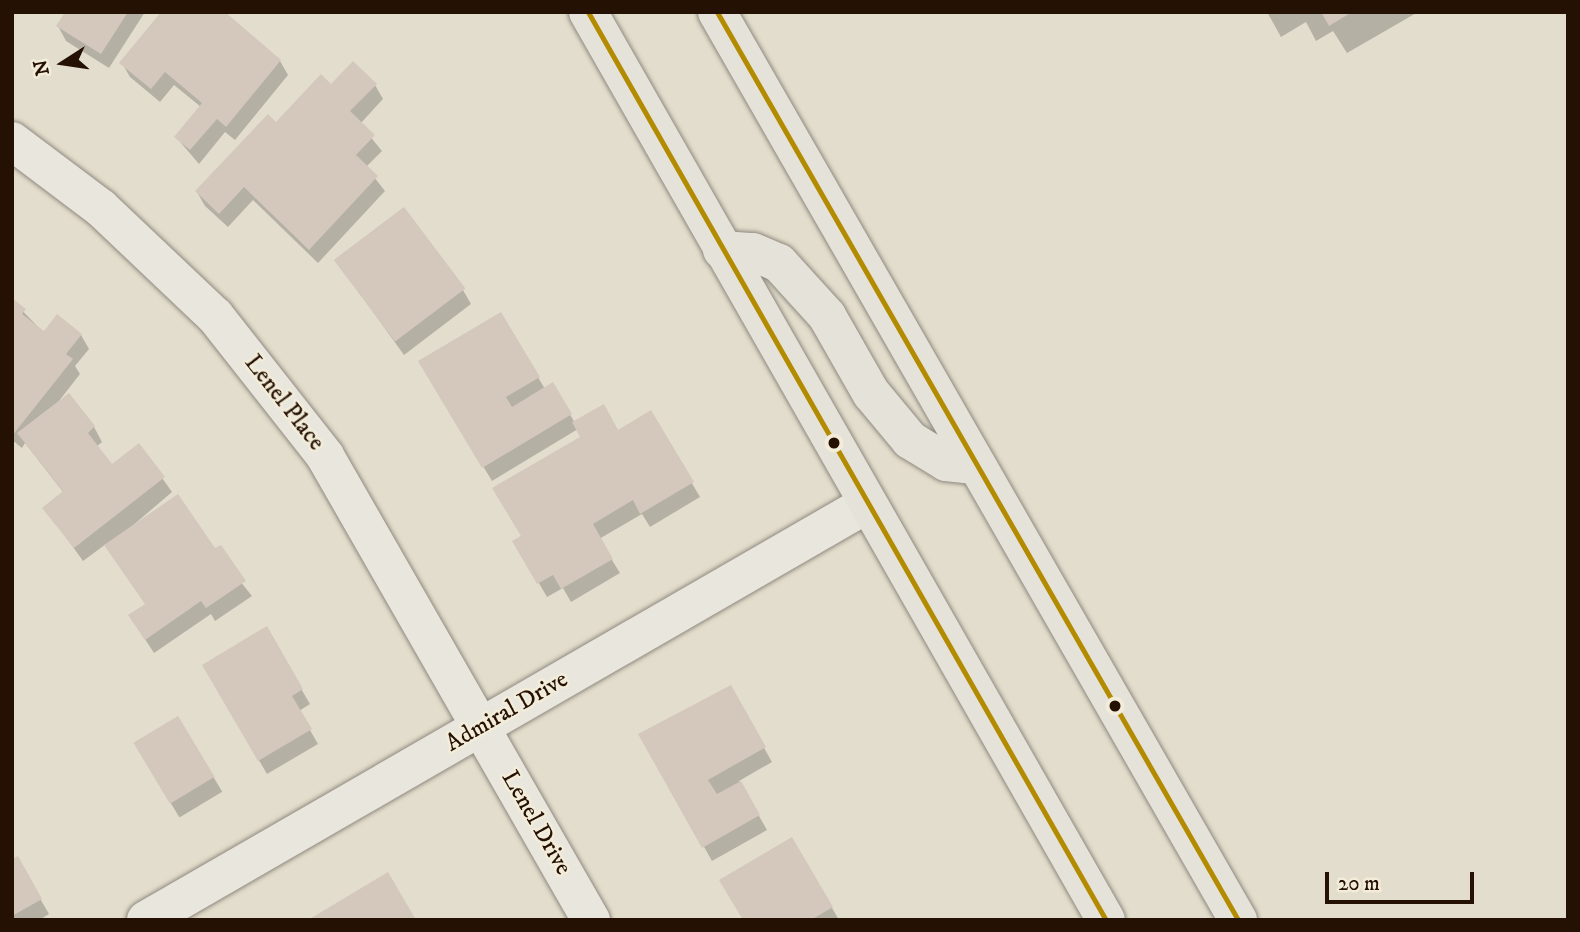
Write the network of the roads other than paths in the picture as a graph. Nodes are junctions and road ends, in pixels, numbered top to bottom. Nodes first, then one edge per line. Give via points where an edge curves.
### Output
1 (588, 12) edge
2 (717, 12) edge
3 (12, 141) edge
4 (722, 250) junction
5 (977, 465) junction
6 (867, 504) junction
7 (481, 727) junction
8 (146, 920) edge
9 (591, 920) edge
10 (1106, 920) edge
11 (1238, 920) edge

1 - 4 main road
2 - 5 main road
3 - 7 street, Lenel Place via 101,208 215,316 325,456
4 - 5 main road via 753,252 779,263 827,316 871,393 910,440 946,462
4 - 6 main road
5 - 11 main road
6 - 7 street, Admiral Drive
6 - 10 main road
7 - 8 street, Admiral Drive
7 - 9 street, Lenel Drive

